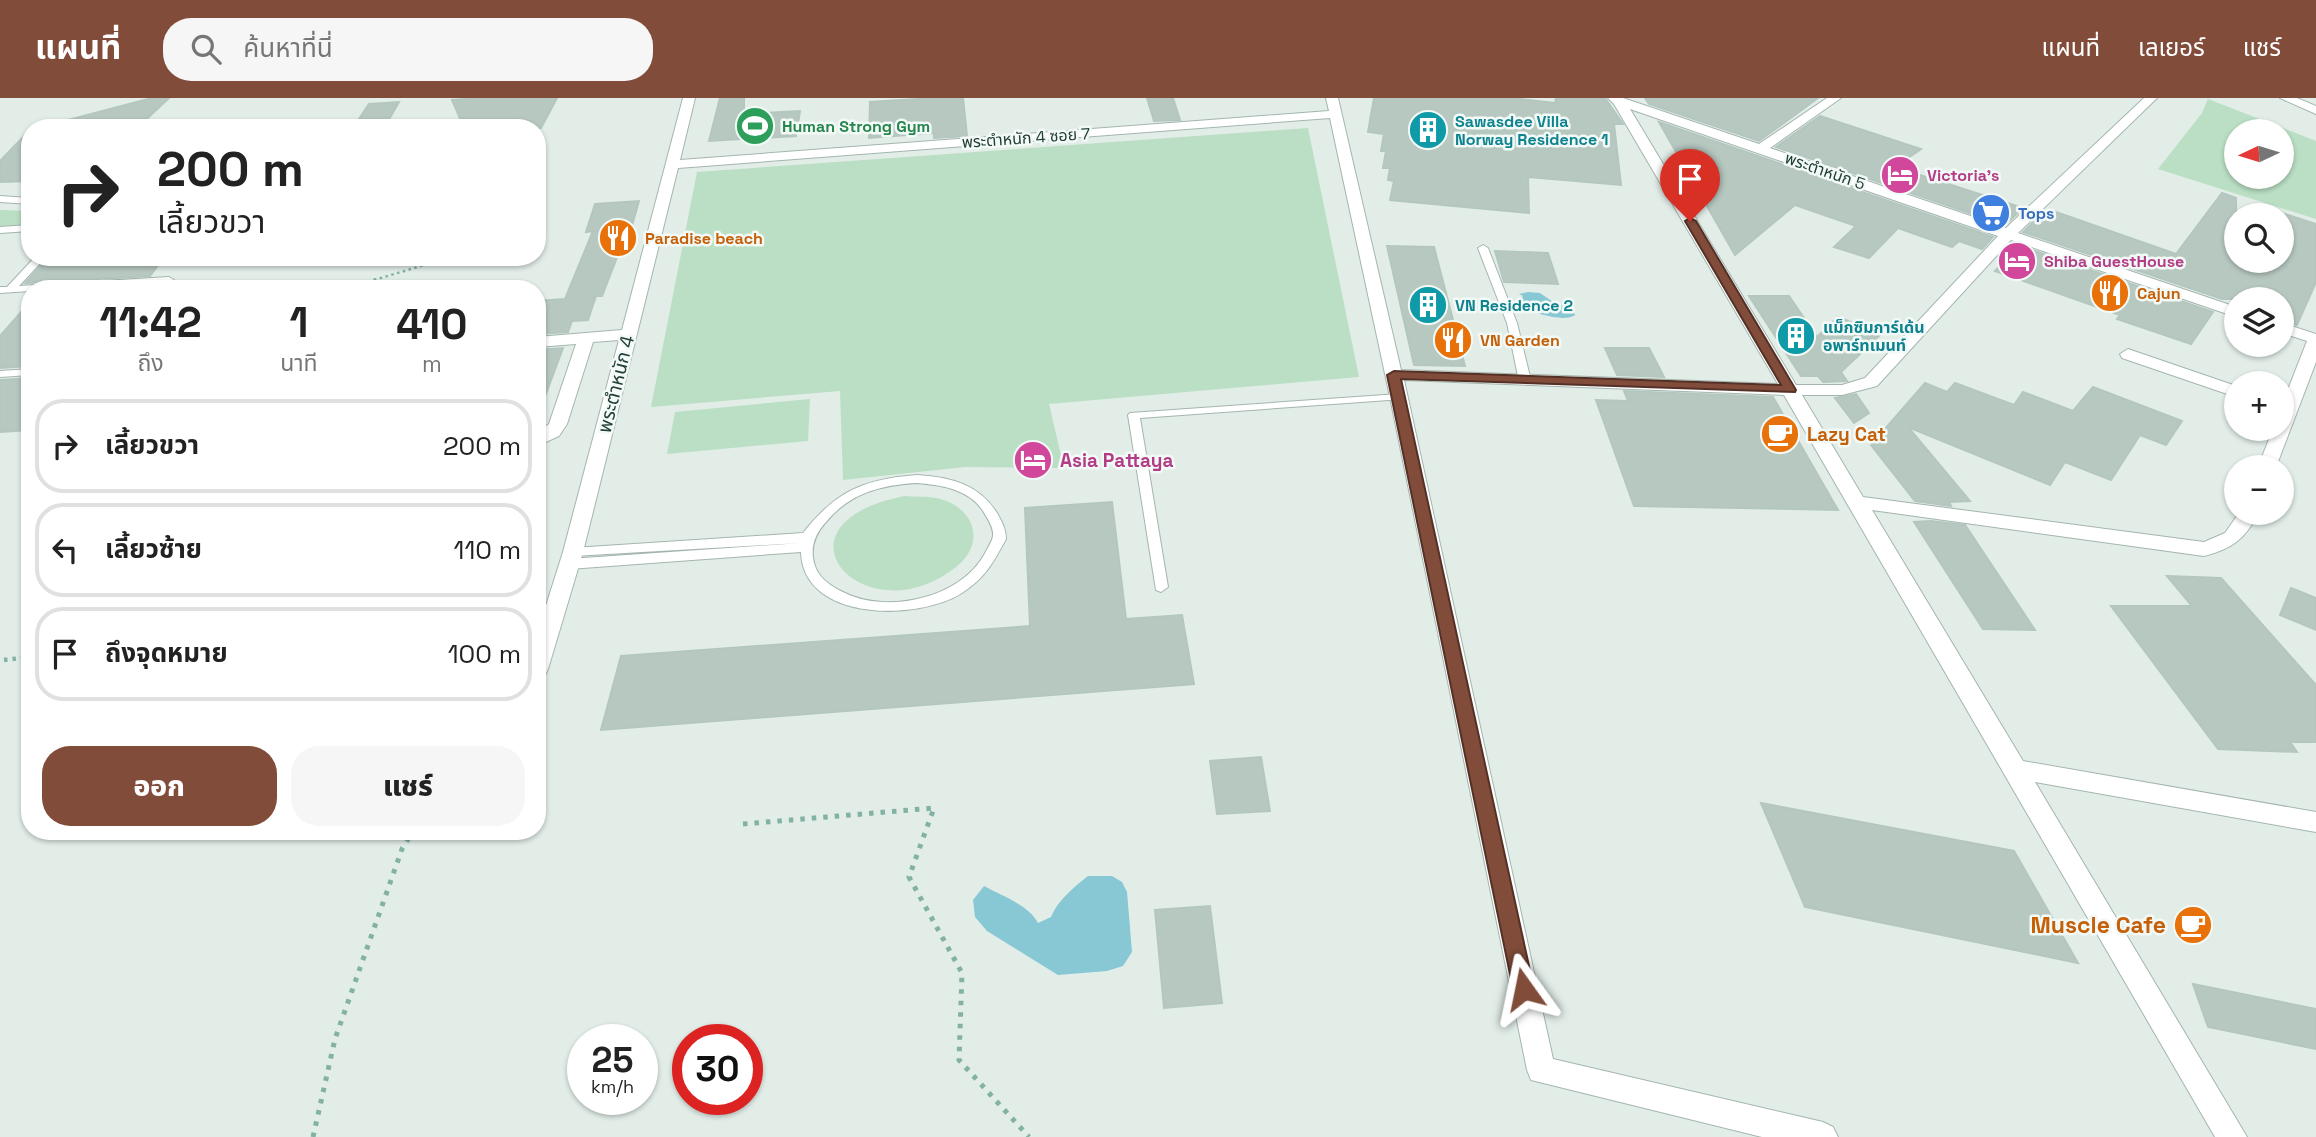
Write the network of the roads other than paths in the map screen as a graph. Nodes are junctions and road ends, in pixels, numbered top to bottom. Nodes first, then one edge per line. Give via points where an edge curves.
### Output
1 (689, 98) edge
2 (1835, 98) edge
3 (2151, 98) edge
4 (2286, 98) edge
5 (1615, 99) edge
6 (1334, 106) edge
7 (2316, 110) edge
8 (1761, 149) junction
9 (674, 164) junction
10 (0, 199) edge
11 (21, 200) edge
12 (21, 229) edge
13 (0, 230) edge
14 (2008, 234) junction
15 (1483, 248) dead end
16 (31, 266) edge
17 (5, 289) edge
18 (0, 299) edge
19 (2224, 308) edge
20 (2294, 332) edge
21 (629, 334) junction
22 (586, 337) junction
23 (2316, 340) edge
24 (546, 341) edge
25 (2128, 354) dead end
26 (21, 373) edge
27 (0, 374) edge
28 (1394, 375) junction
29 (1525, 382) junction
30 (2224, 388) edge
31 (1790, 390) junction
32 (2294, 391) edge
33 (1399, 397) junction
34 (546, 436) edge
35 (1856, 502) junction
36 (2243, 525) edge
37 (806, 542) junction
38 (571, 558) junction
39 (1161, 587) dead end
40 (546, 626) edge
41 (2014, 769) junction
42 (2316, 822) edge
43 (1823, 1137) edge
44 (2232, 1137) edge

1 - 9 street, พระตำหนัก 4
2 - 8 street
3 - 14 street
4 - 7 street
5 - 8 street, พระตำหนัก 5
5 - 31 street
6 - 9 street, พระตำหนัก 4 ซอย 7
6 - 28 street
8 - 14 street, พระตำหนัก 5
9 - 21 street, พระตำหนัก 4
10 - 11 lane
12 - 13 lane
14 - 19 street, พระตำหนัก 5
14 - 31 street via 1871,382 1843,391
15 - 29 lane via 1512,323
16 - 17 lane
17 - 18 lane
20 - 23 street
21 - 22 street
21 - 38 street, พระตำหนัก 4
22 - 24 street
22 - 34 street via 558,424
23 - 32 street
25 - 30 street
26 - 27 lane
28 - 29 street
28 - 33 street
29 - 31 street
31 - 35 street
33 - 39 lane via 1134,415
33 - 43 street via 1541,1070
35 - 36 street via 2204,549 2221,545
35 - 41 street
37 - 37 lane via 830,507 861,489 924,479 964,488 988,505 1000,534 994,557 957,591 924,604 888,608 858,604 830,593 810,574
37 - 38 lane
38 - 40 street, พระตำหนัก 4
41 - 42 street
41 - 44 street

